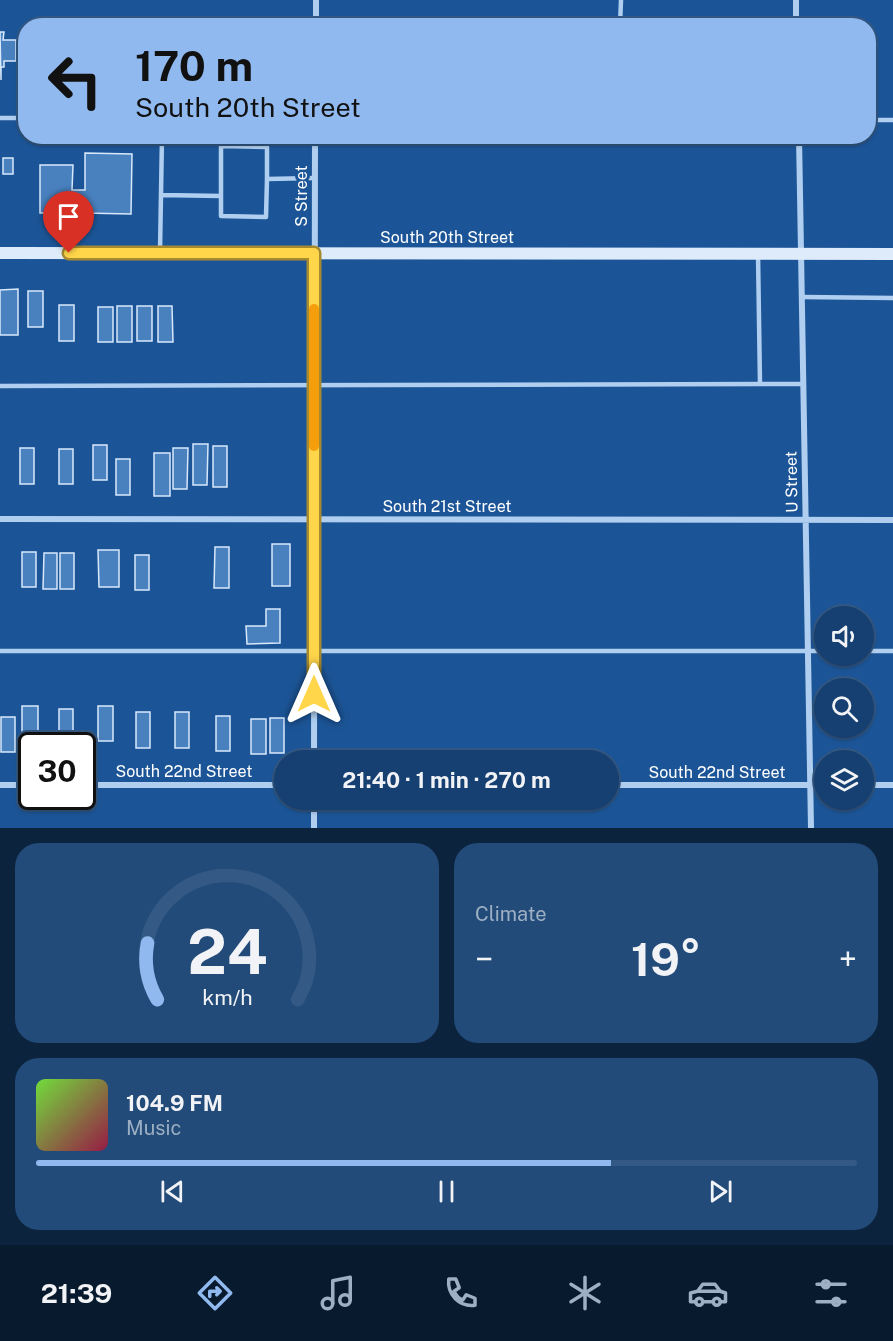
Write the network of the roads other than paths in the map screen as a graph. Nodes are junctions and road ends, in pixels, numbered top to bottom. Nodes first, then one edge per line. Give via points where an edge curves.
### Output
1 (316, 0) edge
2 (621, 0) edge
3 (796, 0) edge
4 (316, 18) edge
5 (620, 18) edge
6 (796, 18) edge
7 (0, 118) edge
8 (18, 118) edge
9 (876, 120) edge
10 (893, 120) edge
11 (162, 144) edge
12 (315, 144) edge
13 (799, 144) edge
14 (315, 178) junction
15 (267, 179) junction
16 (161, 195) junction
17 (221, 196) junction
18 (0, 253) edge
19 (160, 253) junction
20 (314, 253) junction
21 (758, 254) junction
22 (801, 254) junction
23 (893, 254) edge
24 (802, 297) junction
25 (893, 298) edge
26 (760, 384) junction
27 (803, 384) junction
28 (0, 386) edge
29 (314, 386) junction
30 (0, 519) edge
31 (314, 519) junction
32 (805, 519) junction
33 (893, 519) edge
34 (314, 650) junction
35 (0, 651) edge
36 (807, 651) junction
37 (814, 651) edge
38 (874, 651) edge
39 (893, 651) edge
40 (314, 750) edge
41 (0, 785) edge
42 (18, 785) edge
43 (96, 785) edge
44 (274, 785) edge
45 (619, 785) edge
46 (810, 785) junction
47 (814, 785) edge
48 (874, 785) edge
49 (893, 785) edge
50 (314, 810) edge
51 (314, 828) edge
52 (811, 828) edge

1 - 4 street
2 - 5 lane
3 - 6 street
7 - 8 lane
9 - 10 lane
11 - 16 lane
12 - 14 street, S Street
13 - 22 street, U Street
14 - 15 lane
14 - 20 street, S Street
15 - 17 lane via 266,217 221,216
15 - 17 lane via 267,147 221,146
16 - 17 lane
16 - 19 lane
18 - 19 street, South 20th Street
19 - 20 street, South 20th Street
20 - 21 street, South 20th Street
20 - 29 street, S Street
21 - 22 street, South 20th Street
21 - 26 lane
22 - 23 street, South 20th Street
22 - 24 street, U Street
24 - 25 lane
24 - 27 street, U Street
26 - 27 lane
26 - 29 lane
27 - 32 street, U Street
28 - 29 lane
29 - 31 street, S Street
30 - 31 street, South 21st Street
31 - 32 street, South 21st Street
31 - 34 street, S Street
32 - 33 street, South 21st Street
32 - 36 street, U Street
34 - 35 lane
34 - 36 lane
34 - 40 street, S Street
36 - 37 lane
36 - 46 street, U Street
38 - 39 lane
41 - 42 street
43 - 44 street, South 22nd Street
45 - 46 street, South 22nd Street
46 - 47 street, South 22nd Street
46 - 52 street, U Street
48 - 49 street
50 - 51 street

